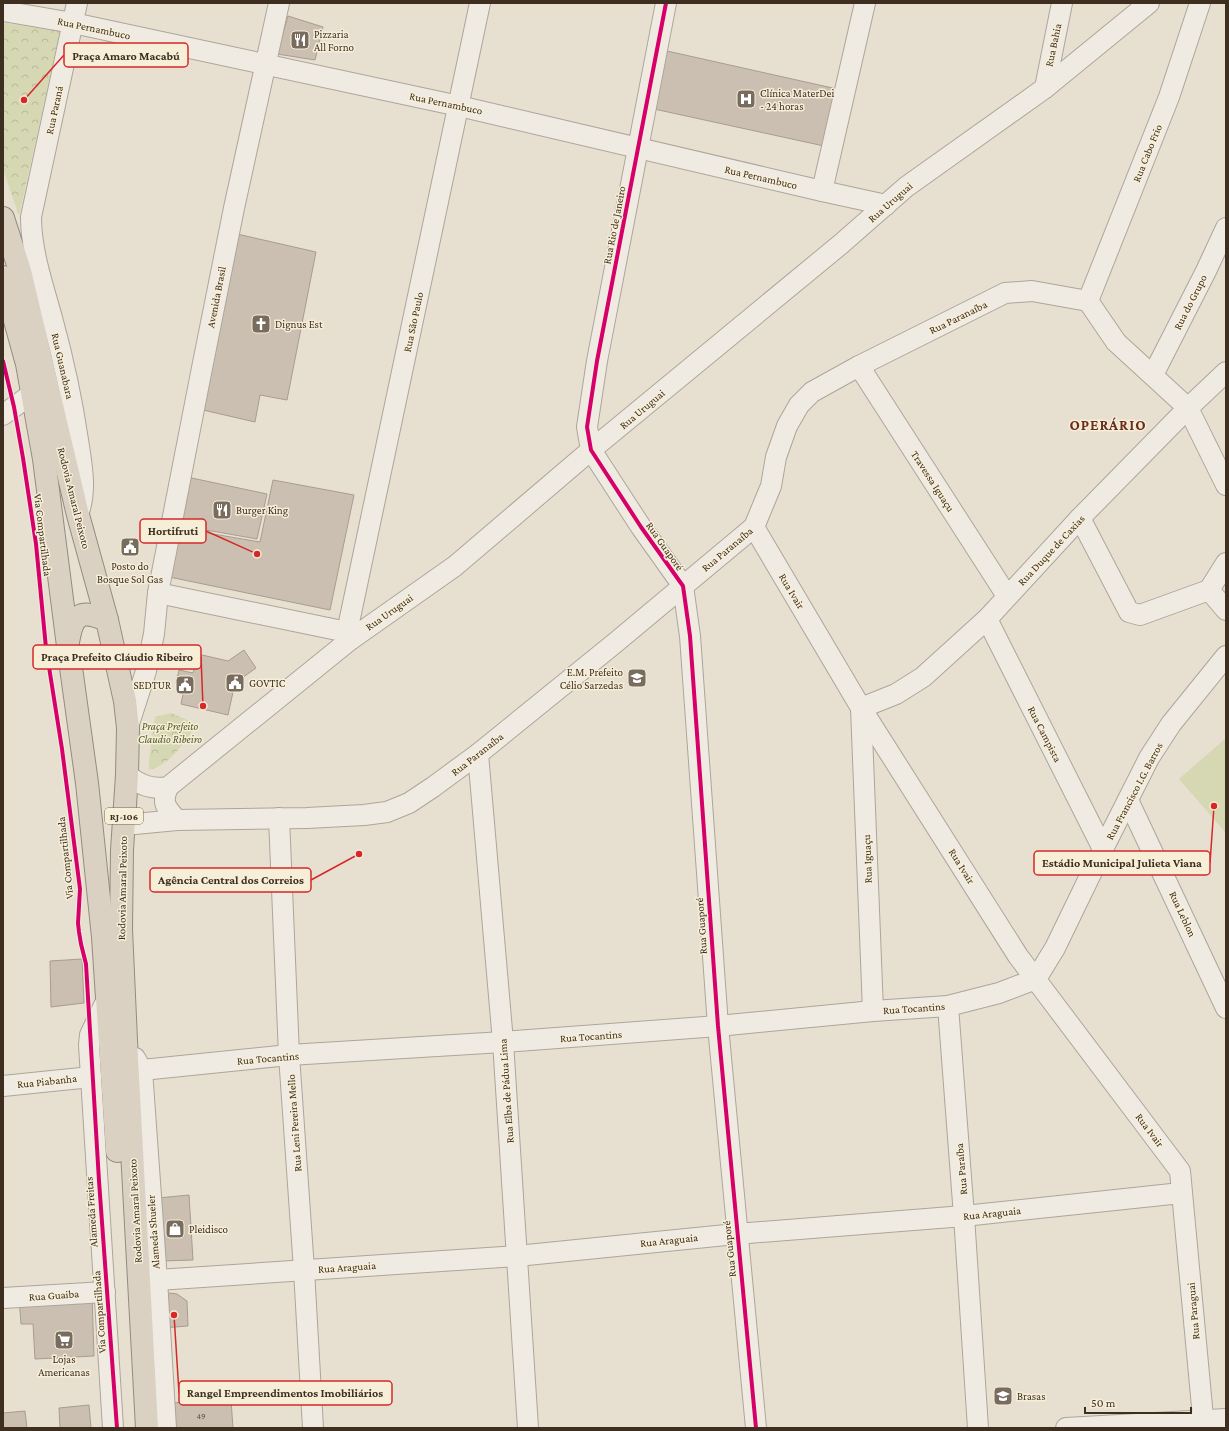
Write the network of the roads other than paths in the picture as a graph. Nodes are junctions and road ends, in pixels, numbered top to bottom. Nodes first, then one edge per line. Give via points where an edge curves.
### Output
1 (77, 3) edge
2 (279, 3) edge
3 (480, 3) edge
4 (666, 3) edge
5 (865, 3) edge
6 (1062, 3) edge
7 (1149, 3) edge
8 (1200, 3) edge
9 (3, 11) edge
10 (73, 22) junction
11 (265, 65) junction
12 (1045, 88) junction
13 (459, 106) junction
14 (637, 148) junction
15 (822, 191) junction
16 (886, 205) junction
17 (30, 217) joint
18 (3, 218) edge
19 (1226, 228) edge
20 (3, 277) edge
21 (1088, 301) junction
22 (859, 366) junction
23 (1226, 372) edge
24 (1152, 375) junction
25 (33, 393) junction
26 (1188, 408) junction
27 (3, 415) edge
28 (592, 450) junction
29 (1226, 485) edge
30 (78, 515) junction
31 (1080, 518) junction
32 (754, 528) junction
33 (1226, 563) edge
34 (683, 586) junction
35 (1209, 590) junction
36 (158, 593) junction
37 (1007, 596) junction
38 (1226, 610) edge
39 (987, 619) junction
40 (107, 620) junction
41 (349, 636) junction
42 (68, 646) junction
43 (1226, 656) edge
44 (861, 708) junction
45 (128, 728) junction
46 (478, 754) junction
47 (127, 775) junction
48 (87, 783) junction
49 (168, 787) junction
50 (1128, 800) junction
51 (279, 818) junction
52 (177, 820) junction
53 (124, 825) junction
54 (1103, 849) junction
55 (1036, 978) junction
56 (107, 999) junction
57 (948, 1006) junction
58 (1226, 1008) edge
59 (873, 1011) junction
60 (718, 1026) junction
61 (126, 1040) junction
62 (503, 1042) junction
63 (289, 1055) junction
64 (142, 1070) junction
65 (91, 1077) junction
66 (3, 1086) edge
67 (1181, 1193) junction
68 (964, 1216) junction
69 (736, 1234) junction
70 (517, 1256) junction
71 (304, 1270) junction
72 (157, 1280) junction
73 (105, 1292) junction
74 (3, 1298) edge
75 (1226, 1419) edge
76 (1204, 1424) edge
77 (113, 1428) edge
78 (133, 1428) edge
79 (147, 1428) edge
80 (166, 1428) edge
81 (313, 1428) edge
82 (528, 1428) edge
83 (756, 1428) edge
84 (978, 1428) edge
85 (1066, 1428) edge

1 - 10 street, Rua Paraná
2 - 11 street, Avenida Brasil
3 - 13 street, Rua São Paulo
4 - 14 street, Rua Rio de Janeiro
5 - 15 street
6 - 12 street, Rua Bahia
7 - 12 street, Rua Uruguai
8 - 21 street, Rua Cabo Frio via 1169,97
9 - 10 street, Rua Pernambuco
10 - 11 street, Rua Pernambuco
10 - 17 street, Rua Paraná
11 - 13 street, Rua Pernambuco
11 - 36 street, Avenida Brasil
12 - 16 street, Rua Uruguai via 906,187
13 - 14 street, Rua Pernambuco
13 - 41 street, Rua São Paulo
14 - 15 street, Rua Pernambuco
14 - 28 street, Rua Rio de Janeiro via 586,427
15 - 16 street, Rua Pernambuco
16 - 28 street, Rua Uruguai
17 - 30 street, Rua Guanabara via 33,242 64,362 76,423 84,474 84,494
18 - 30 highway, Rodovia Amaral Peixoto / RJ-106 via 20,271
19 - 24 street, Rua do Grupo
20 - 25 highway, Rodovia Amaral Peixoto / RJ-106
21 - 22 street, Rua Paranaíba via 1032,291 1005,293
21 - 24 street via 1116,342
22 - 32 street, Rua Paranaíba via 812,392 799,405 787,426 770,486
22 - 37 street, Travessa Iguaçu
23 - 26 street, Rua Duque de Caxias
24 - 26 street
25 - 27 street
25 - 42 highway, Rodovia Amaral Peixoto / RJ-106
26 - 29 street
26 - 31 street, Rua Duque de Caxias
28 - 34 street, Rua Guaporé via 641,527
28 - 41 street, Rua Uruguai via 455,566
30 - 40 highway, Rodovia Amaral Peixoto / RJ-106
31 - 35 street via 1129,612 1140,615
31 - 37 street, Rua Duque de Caxias
32 - 34 street, Rua Paranaíba
32 - 44 street, Rua Ivair
33 - 35 street
34 - 46 street, Rua Paranaíba
34 - 60 street, Rua Guaporé via 690,643
35 - 38 street
36 - 41 street
36 - 45 street, Avenida Brasil via 154,634
37 - 39 street, Rua Duque de Caxias
39 - 44 street, Rua Duque de Caxias via 923,677 896,694
39 - 54 street, Rua Campista
40 - 42 highway via 95,615 80,616 74,620 70,628
40 - 45 highway, Rodovia Amaral Peixoto / RJ-106 via 125,700
41 - 49 street, Rua Uruguai
42 - 48 highway, Rodovia Amaral Peixoto / RJ-106
43 - 50 street, Rua Francisco I.G. Barros via 1171,724 1149,758
44 - 55 street, Rua Ivair via 1018,956
44 - 59 street, Rua Iguaçu
45 - 47 highway, Rodovia Amaral Peixoto / RJ-106
46 - 51 street, Rua Paranaíba via 409,803 387,812
46 - 62 street, Rua Elba de Pádua Lima
47 - 49 street via 145,786
47 - 53 highway, Rodovia Amaral Peixoto / RJ-106
48 - 53 highway via 101,813
48 - 56 highway, Rodovia Amaral Peixoto / RJ-106 via 96,858
49 - 52 street via 164,802
50 - 54 street, Rua Francisco I.G. Barros
50 - 58 street, Rua Leblon
51 - 52 street, Rua Paranaíba
51 - 63 street, Rua Leni Pereira Mello
52 - 53 street, Rua Paranaíba
53 - 61 highway, Rodovia Amaral Peixoto / RJ-106 via 121,930
54 - 55 street, Rua Francisco I.G. Barros via 1055,948
55 - 57 street, Rua Tocantins via 999,993
55 - 67 street, Rua Ivair via 1180,1171
56 - 65 street, Alameda Freitas via 89,1038
56 - 78 highway, Rodovia Amaral Peixoto / RJ-106
57 - 59 street, Rua Tocantins
57 - 68 street, Rua Paraíba
59 - 60 street, Rua Tocantins
60 - 62 street, Rua Tocantins
60 - 69 street, Rua Guaporé
61 - 64 street, Alameda Shueler
61 - 79 highway, Rodovia Amaral Peixoto / RJ-106
62 - 63 street, Rua Tocantins
62 - 70 street, Rua Elba de Pádua Lima
63 - 64 street, Rua Tocantins
63 - 71 street, Rua Leni Pereira Mello
64 - 72 street, Alameda Shueler
65 - 66 street, Rua Piabanha
65 - 73 street, Alameda Freitas
67 - 68 street, Rua Araguaia
67 - 76 street, Rua Paraguai
68 - 69 street, Rua Araguaia
68 - 84 street, Rua Paraíba
69 - 70 street, Rua Araguaia
69 - 83 street, Rua Guaporé
70 - 71 street, Rua Araguaia
70 - 82 street, Rua Elba de Pádua Lima
71 - 72 street, Rua Araguaia
71 - 81 street, Rua Leni Pereira Mello
72 - 80 street, Alameda Shueler
73 - 74 street, Rua Guaiba
73 - 77 street, Alameda Freitas
75 - 76 street
76 - 85 street

